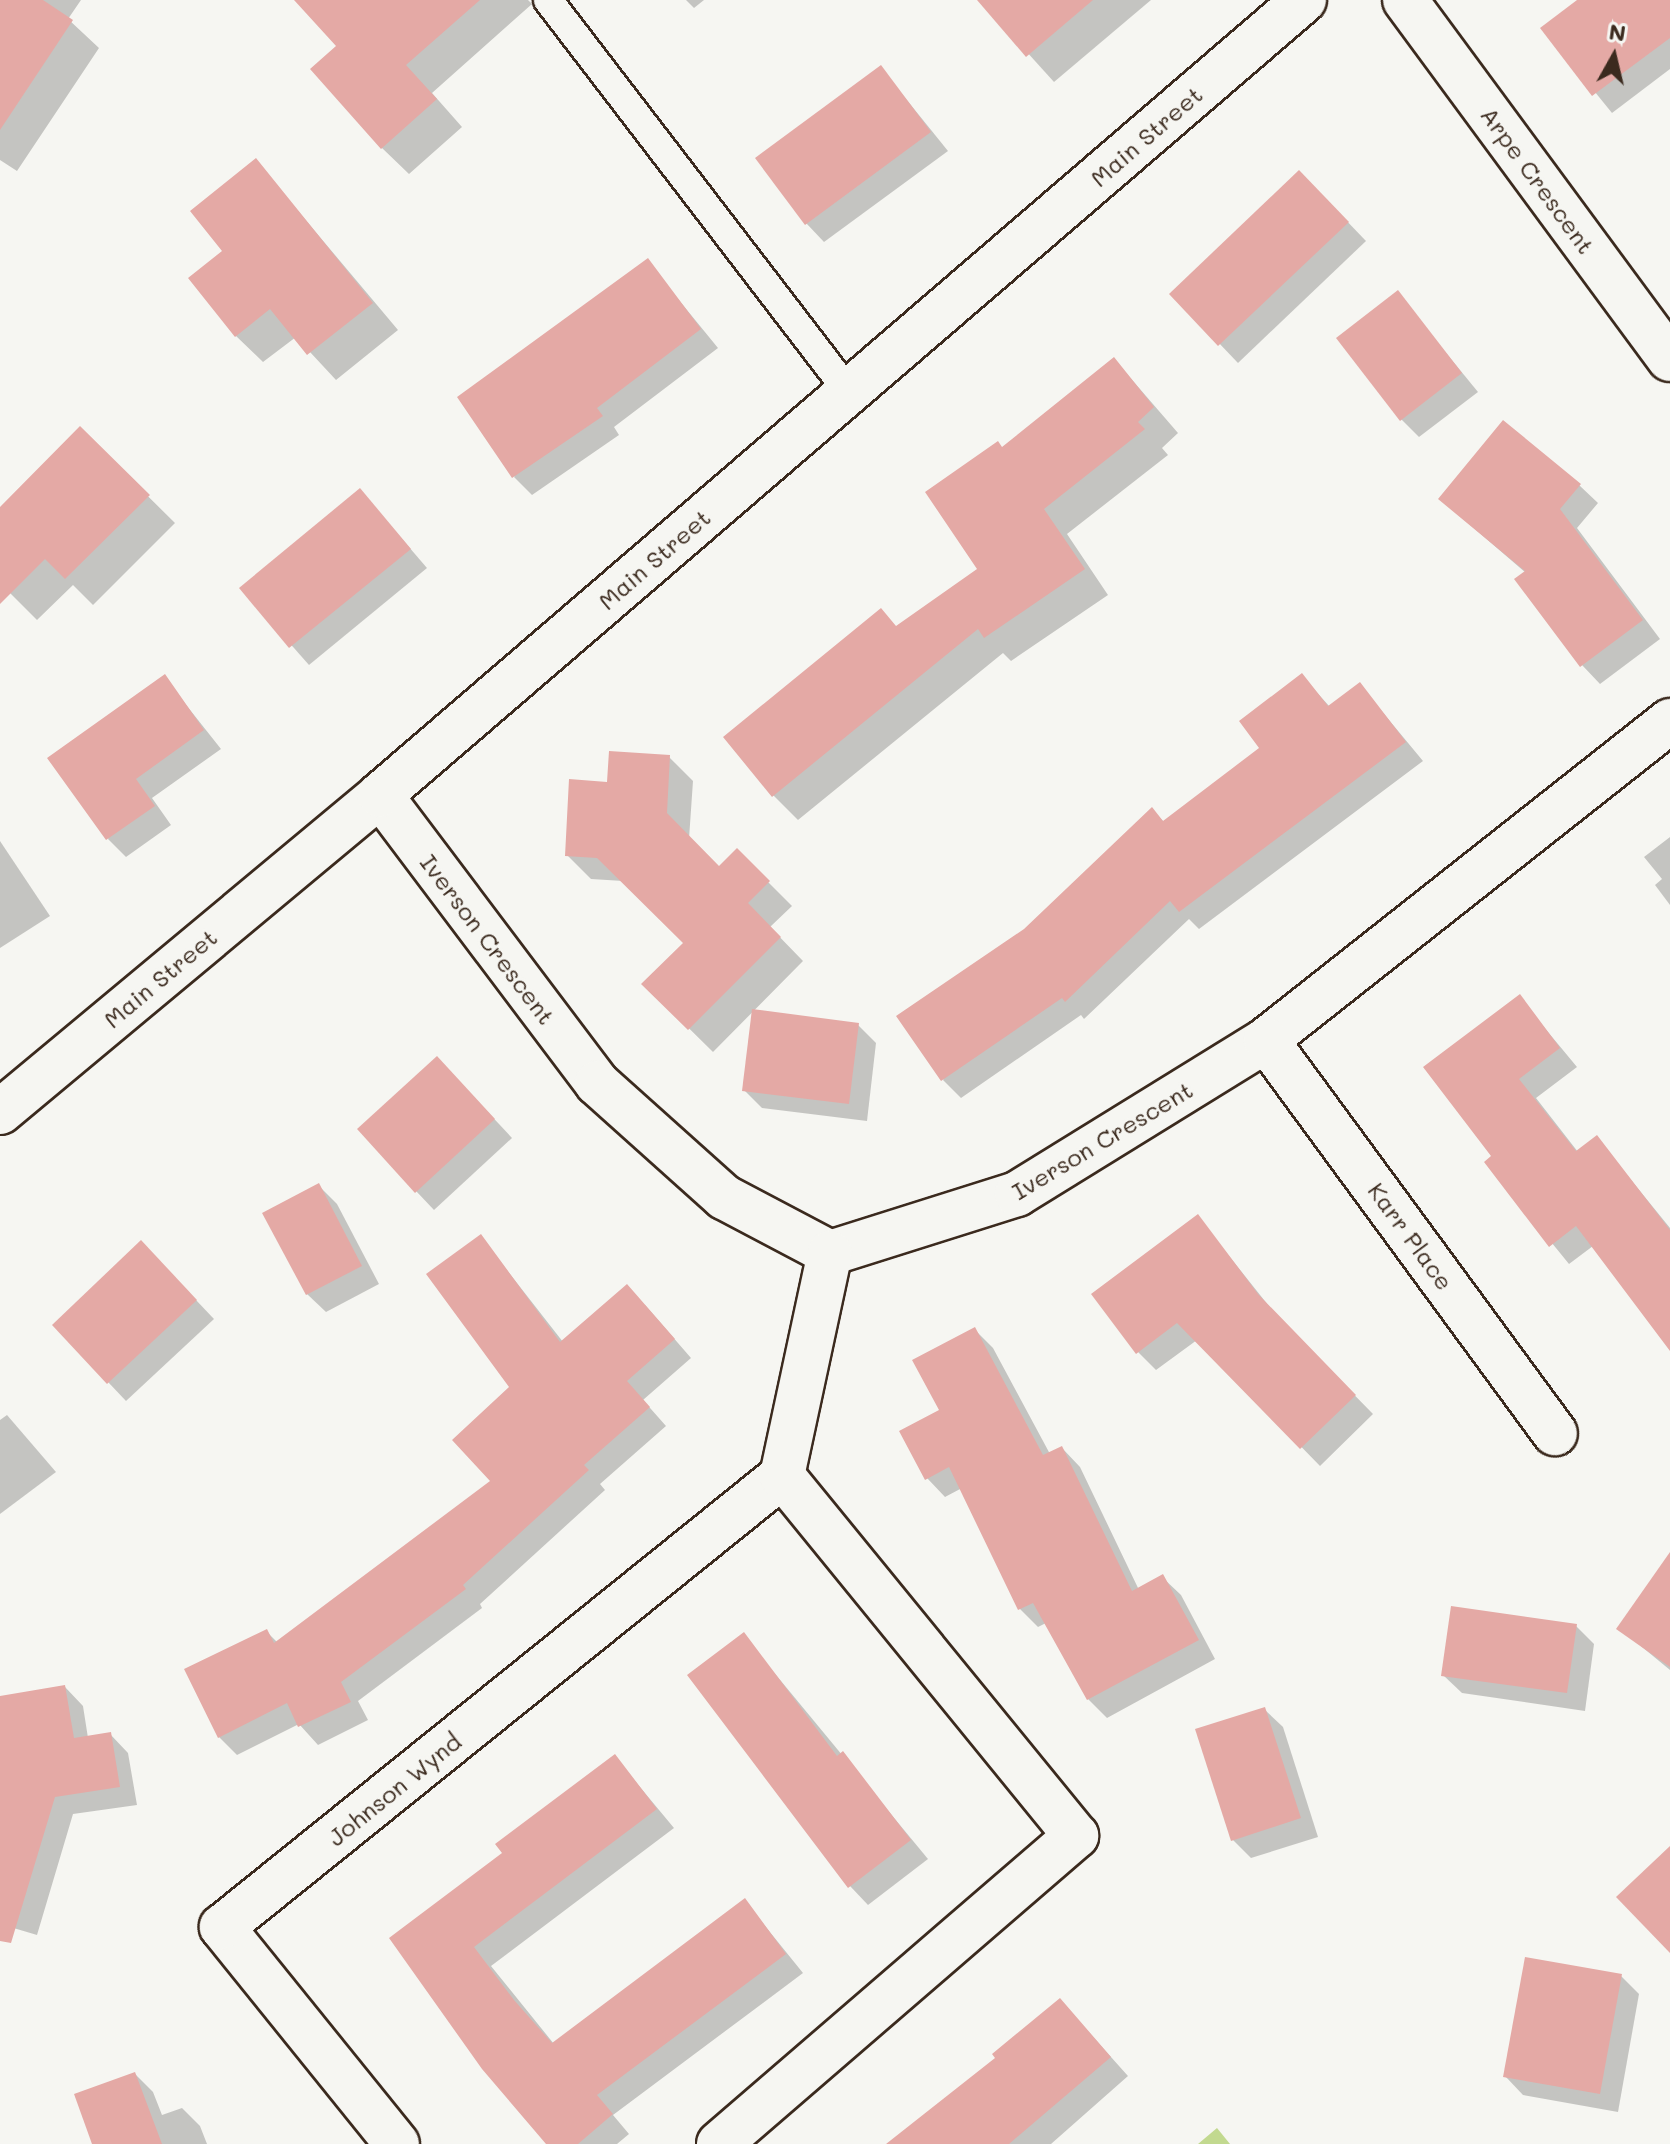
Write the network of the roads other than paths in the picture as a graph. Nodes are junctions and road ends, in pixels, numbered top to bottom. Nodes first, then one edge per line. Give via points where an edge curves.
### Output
1 (548, 0) edge
2 (1304, 0) edge
3 (1405, 0) edge
4 (1670, 359) edge
5 (849, 392) junction
6 (1670, 721) edge
7 (380, 795) junction
8 (1266, 1040) junction
9 (0, 1112) edge
10 (830, 1253) junction
11 (1555, 1433) dead end
12 (782, 1476) junction
13 (397, 2144) edge
14 (719, 2144) edge

1 - 5 lane
2 - 5 street, Main Street
3 - 4 street, Arpe Crescent
5 - 7 street, Main Street
6 - 8 street, Iverson Crescent
7 - 9 street, Main Street
7 - 10 street, Iverson Crescent via 597,1083 724,1197
8 - 10 street, Iverson Crescent via 1017,1194
8 - 11 street, Karr Place
10 - 12 street
12 - 13 street, Johnson Wynd via 222,1927
12 - 14 street via 1076,1836

